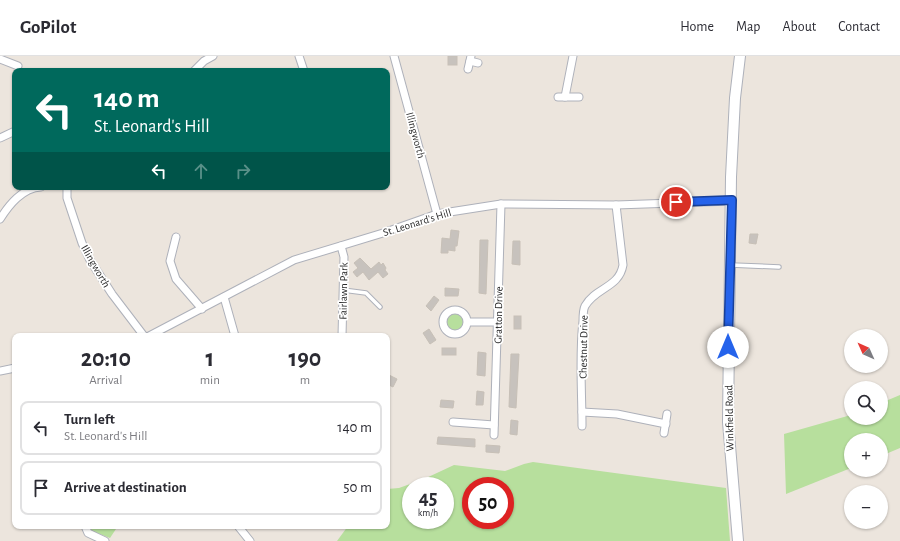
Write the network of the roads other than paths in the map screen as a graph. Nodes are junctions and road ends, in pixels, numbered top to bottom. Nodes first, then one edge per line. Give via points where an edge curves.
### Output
1 (214, 56) edge
2 (299, 56) edge
3 (394, 56) edge
4 (573, 56) edge
5 (740, 56) edge
6 (471, 58) edge
7 (0, 59) edge
8 (478, 63) dead end
9 (18, 66) dead end
10 (197, 68) edge
11 (303, 68) edge
12 (468, 69) dead end
13 (579, 97) dead end
14 (12, 132) edge
15 (0, 138) edge
16 (30, 190) edge
17 (67, 190) edge
18 (732, 200) junction
19 (501, 204) junction
20 (616, 205) junction
21 (437, 214) junction
22 (0, 219) edge
23 (176, 237) dead end
24 (341, 246) junction
25 (730, 265) junction
26 (779, 267) dead end
27 (343, 290) junction
28 (224, 297) junction
29 (380, 307) dead end
30 (202, 309) junction
31 (468, 322) dead end
32 (498, 322) junction
33 (142, 333) edge
34 (155, 333) edge
35 (233, 333) edge
36 (342, 333) edge
37 (12, 369) edge
38 (0, 371) edge
39 (582, 412) junction
40 (667, 414) dead end
41 (453, 422) dead end
42 (666, 424) junction
43 (494, 425) junction
44 (582, 426) dead end
45 (664, 433) dead end
46 (494, 435) dead end
47 (86, 529) edge
48 (240, 529) edge
49 (105, 541) edge
50 (250, 541) edge
51 (738, 541) edge

1 - 10 street
2 - 11 street
3 - 21 street, Illingworth
4 - 13 street via 562,97
5 - 18 main road, Winkfield Road via 735,98
6 - 8 street
6 - 12 street
7 - 9 street
14 - 15 street
16 - 22 street via 9,205
17 - 33 street, Illingworth via 67,198 87,254 112,294
18 - 20 street, St. Leonard's Hill
18 - 25 main road, Winkfield Road
19 - 20 street, St. Leonard's Hill
19 - 21 street, St. Leonard's Hill
19 - 32 street, Gratton Drive
20 - 39 street, Chestnut Drive via 624,265 617,281 594,294 584,307 581,341
21 - 24 street, St. Leonard's Hill
23 - 30 street via 170,261 176,279
24 - 27 street, Fairlawn Park via 344,257
24 - 28 street, St. Leonard's Hill via 294,260
25 - 26 lane
25 - 51 main road, Winkfield Road via 728,430
27 - 29 lane via 366,293
27 - 36 street, Fairlawn Park
28 - 30 street, St. Leonard's Hill
28 - 35 street
30 - 34 street, St. Leonard's Hill
31 - 32 street
32 - 43 street, Gratton Drive
37 - 38 street
39 - 42 street via 617,414
39 - 44 street, Chestnut Drive
40 - 42 street
41 - 43 street
42 - 45 street
43 - 46 street, Gratton Drive
47 - 49 street via 88,533
48 - 50 street

